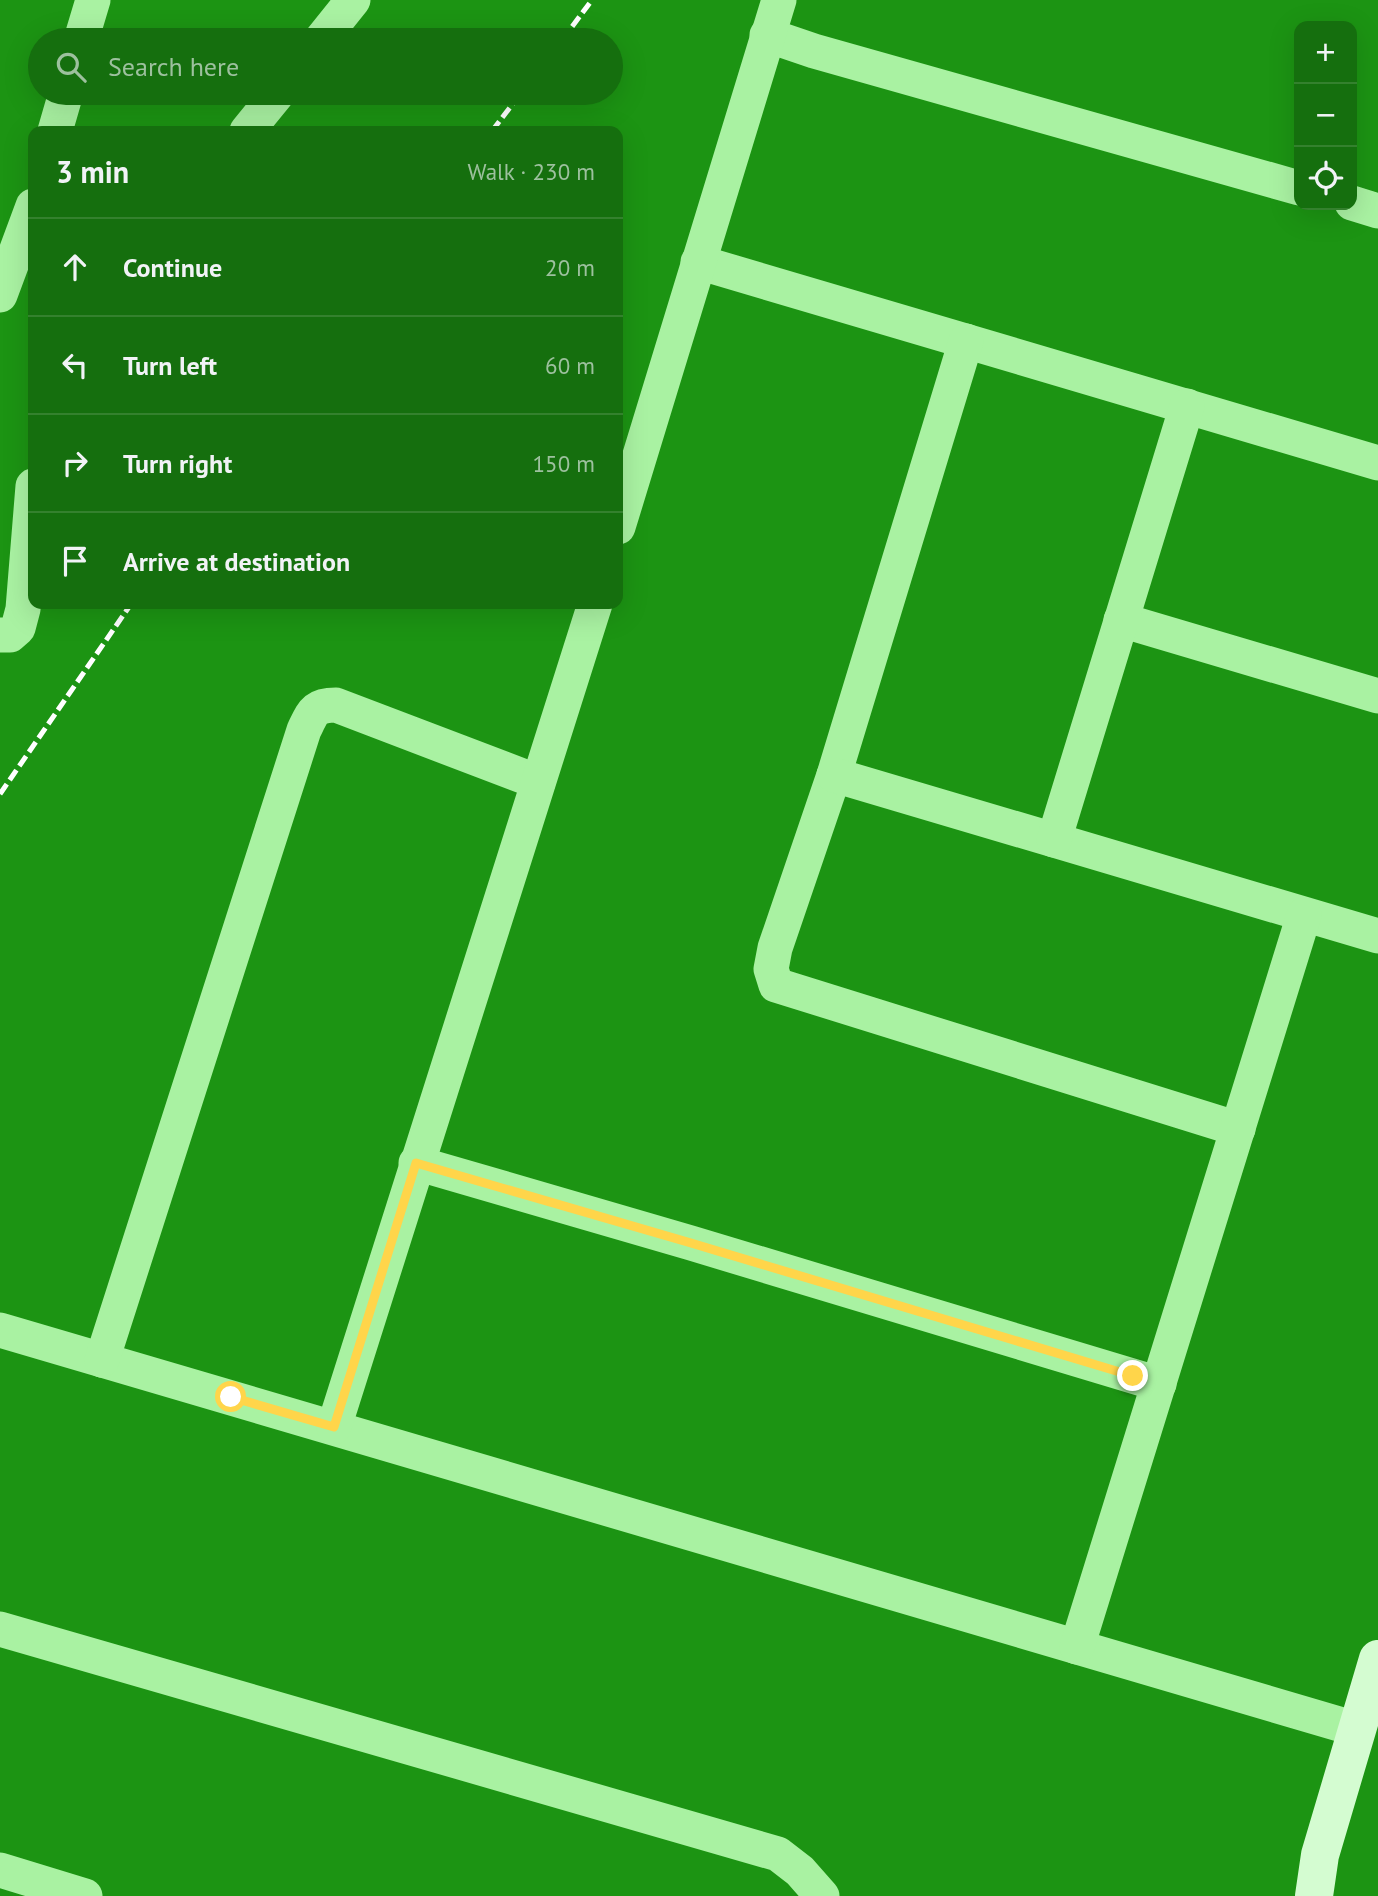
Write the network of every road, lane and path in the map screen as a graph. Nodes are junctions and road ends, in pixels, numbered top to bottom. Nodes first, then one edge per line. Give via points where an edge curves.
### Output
1 (93, 0) edge
2 (353, 0) edge
3 (779, 0) edge
4 (85, 28) edge
5 (331, 28) edge
6 (766, 35) junction
7 (63, 105) edge
8 (268, 105) edge
9 (56, 126) edge
10 (251, 126) edge
11 (1294, 187) edge
12 (1357, 205) edge
13 (1378, 211) edge
14 (28, 219) edge
15 (698, 262) junction
16 (0, 295) edge
17 (966, 341) junction
18 (1186, 406) junction
19 (1378, 463) edge
20 (623, 510) edge
21 (28, 548) edge
22 (592, 609) edge
23 (1121, 620) junction
24 (0, 635) edge
25 (1377, 694) edge
26 (834, 775) junction
27 (538, 782) junction
28 (1054, 841) junction
29 (1304, 915) junction
30 (1378, 936) edge
31 (1238, 1129) junction
32 (416, 1163) junction
33 (0, 1330) edge
34 (102, 1360) junction
35 (1159, 1384) junction
36 (334, 1427) junction
37 (0, 1629) edge
38 (1077, 1647) junction
39 (1378, 1659) edge
40 (1356, 1729) junction
41 (0, 1870) edge
42 (83, 1896) edge
43 (822, 1896) edge
44 (1314, 1896) edge

1 - 4 street
2 - 5 street
3 - 6 street
6 - 11 street
6 - 15 street
7 - 9 street
8 - 10 street
12 - 13 street
14 - 16 street
15 - 17 street
15 - 20 street
17 - 18 street
17 - 26 street
18 - 19 street
18 - 23 street
21 - 24 street via 18,628 10,635
22 - 27 street
23 - 25 street
23 - 28 street
26 - 28 street
26 - 31 street via 775,948 771,969 776,985
27 - 32 street
27 - 34 street via 336,705 321,705 312,713
28 - 29 street
29 - 30 street
29 - 31 street
31 - 35 street
32 - 35 street
32 - 36 street
33 - 34 street
34 - 36 street
35 - 38 street
36 - 38 street
37 - 43 street via 778,1854
38 - 40 street
39 - 40 street
40 - 44 street via 1320,1855
41 - 42 street

